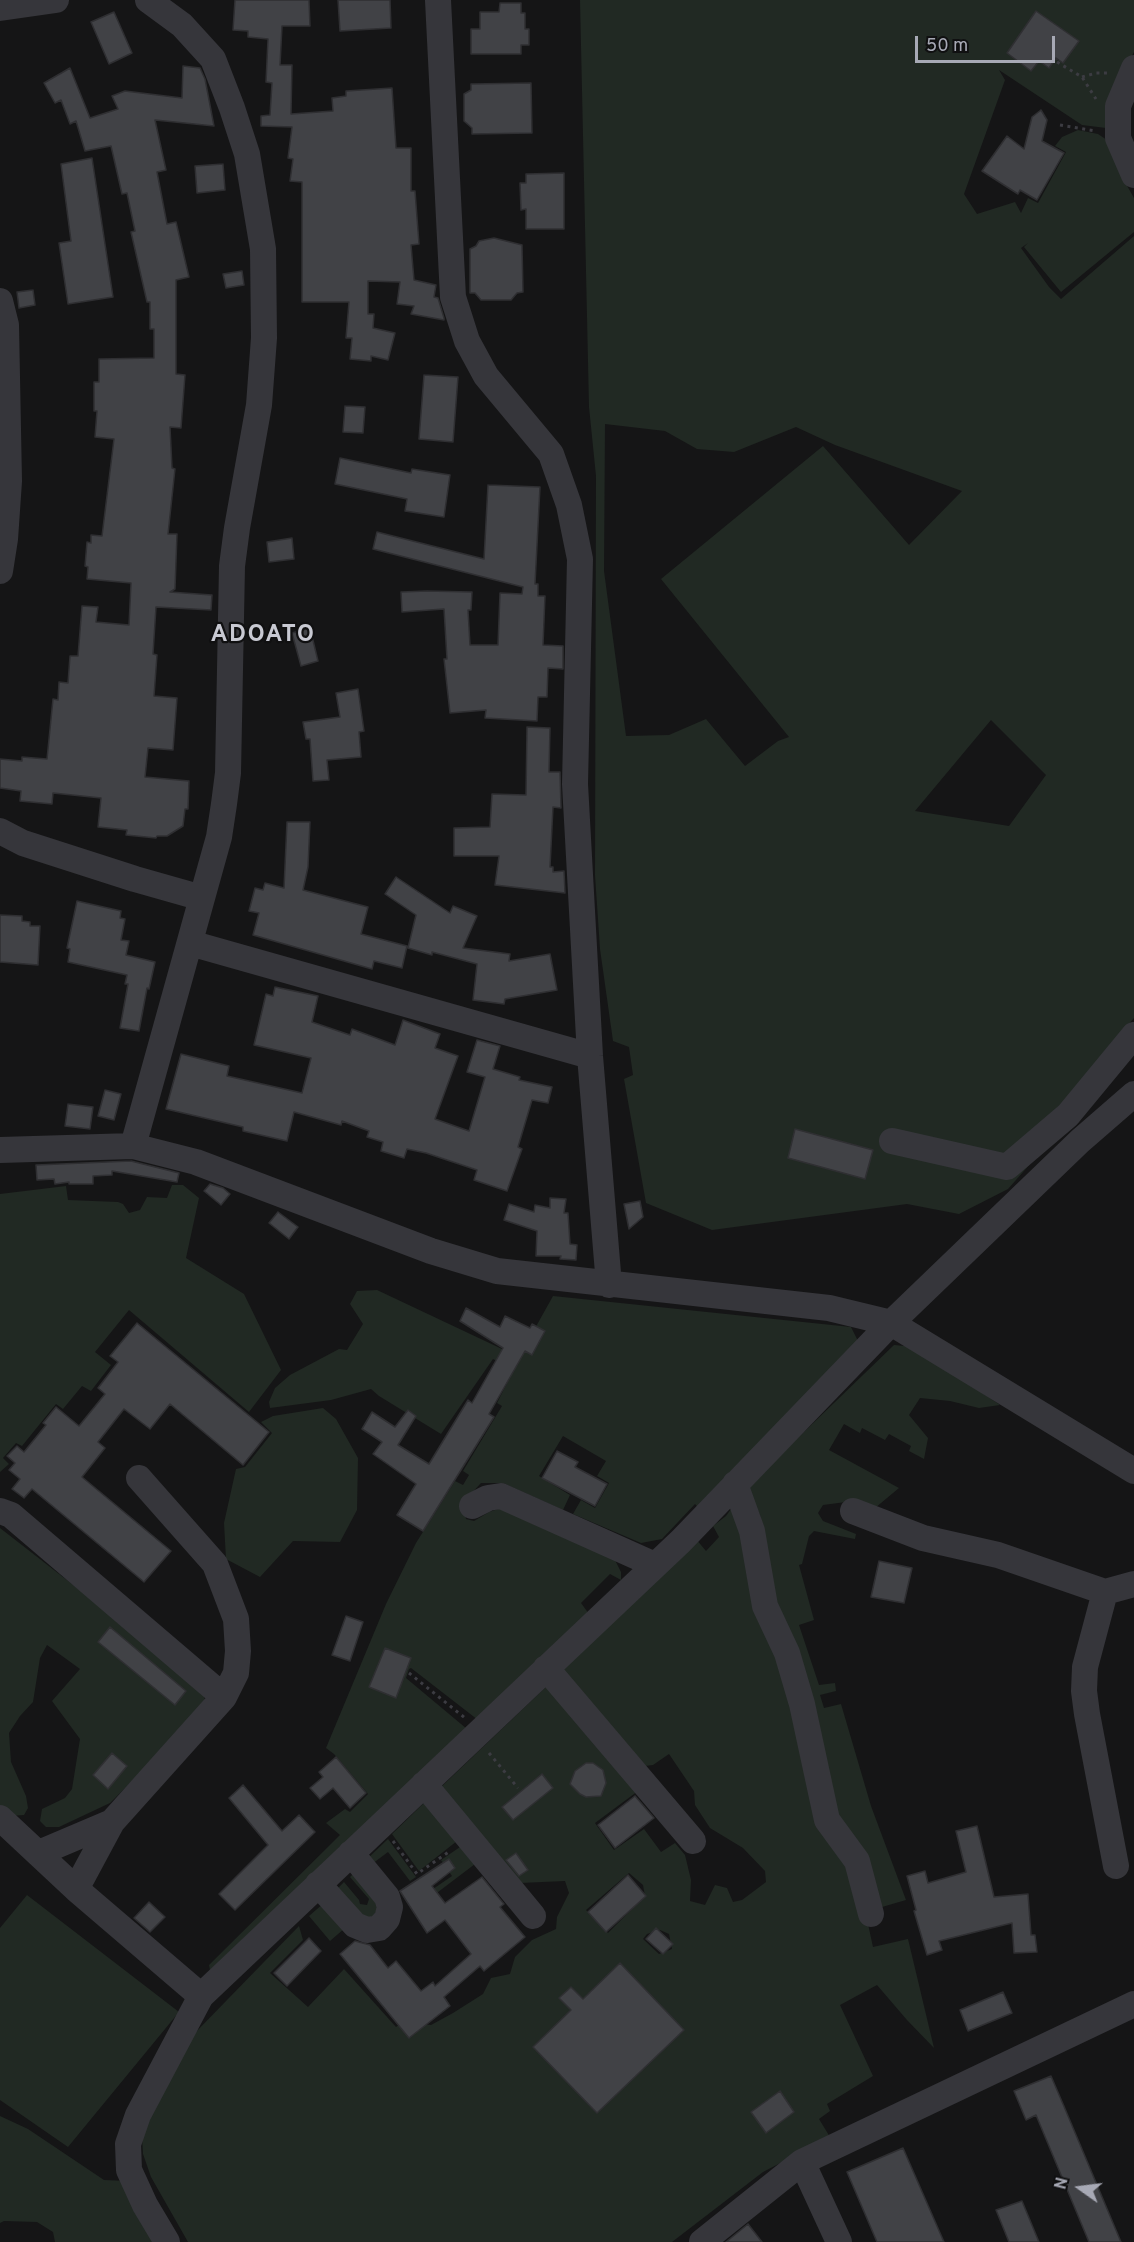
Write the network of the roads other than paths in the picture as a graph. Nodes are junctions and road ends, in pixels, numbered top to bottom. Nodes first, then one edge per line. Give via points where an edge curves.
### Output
1 (56, 0) edge
2 (148, 0) edge
3 (438, 0) edge
4 (0, 8) edge
5 (1134, 68) edge
6 (1134, 175) edge
7 (0, 301) edge
8 (4, 482) edge
9 (0, 571) edge
10 (0, 831) edge
11 (202, 898) junction
12 (190, 943) junction
13 (1134, 1035) edge
14 (590, 1056) junction
15 (1134, 1094) edge
16 (892, 1140) dead end
17 (133, 1146) junction
18 (0, 1150) edge
19 (609, 1285) junction
20 (891, 1323) junction
21 (1134, 1471) edge
22 (139, 1478) dead end
23 (735, 1484) junction
24 (472, 1506) dead end
25 (0, 1511) edge
26 (853, 1511) dead end
27 (655, 1565) junction
28 (1134, 1584) edge
29 (1105, 1592) junction
30 (546, 1668) junction
31 (224, 1697) junction
32 (424, 1784) junction
33 (0, 1818) edge
34 (112, 1822) junction
35 (693, 1841) dead end
36 (39, 1853) junction
37 (351, 1853) junction
38 (1116, 1866) dead end
39 (318, 1884) junction
40 (76, 1889) junction
41 (871, 1914) dead end
42 (533, 1916) dead end
43 (201, 1996) junction
44 (1134, 2004) edge
45 (802, 2163) junction
46 (167, 2242) edge
47 (702, 2242) edge
48 (839, 2242) edge

1 - 4 street
2 - 11 street via 182,25 213,59 247,154 263,249 264,338 259,405 232,566 228,773 219,837
3 - 14 street via 453,297 467,341 486,376 551,454 569,505 580,560 576,784
5 - 6 street via 1118,106 1118,138
7 - 8 street via 6,325
8 - 9 street via 5,539
10 - 11 street via 35,847
11 - 12 street
12 - 14 street
12 - 17 street
13 - 16 street via 1068,1115 1007,1167
14 - 19 street
15 - 20 street
17 - 18 street
17 - 19 street via 196,1162 431,1251 496,1271
19 - 20 street via 829,1308
20 - 21 street
20 - 23 street
22 - 31 street via 215,1564 236,1619 236,1673
23 - 27 street
23 - 41 street via 752,1531 765,1606 787,1653 802,1704 827,1820 857,1861
24 - 27 street via 501,1496
25 - 31 street via 10,1515
26 - 29 street via 923,1538 998,1555
27 - 30 street
28 - 29 street
29 - 38 street via 1085,1667 1084,1691
30 - 32 street
30 - 35 street
31 - 34 street
32 - 37 street
32 - 42 street
33 - 36 street
34 - 36 street
34 - 40 street
36 - 40 street
37 - 39 street
37 - 39 street via 387,1898 387,1919 379,1928 367,1930 356,1925
39 - 43 street
40 - 43 street
43 - 46 street via 143,2106 128,2144 129,2170
44 - 45 street
45 - 47 street
45 - 48 street

